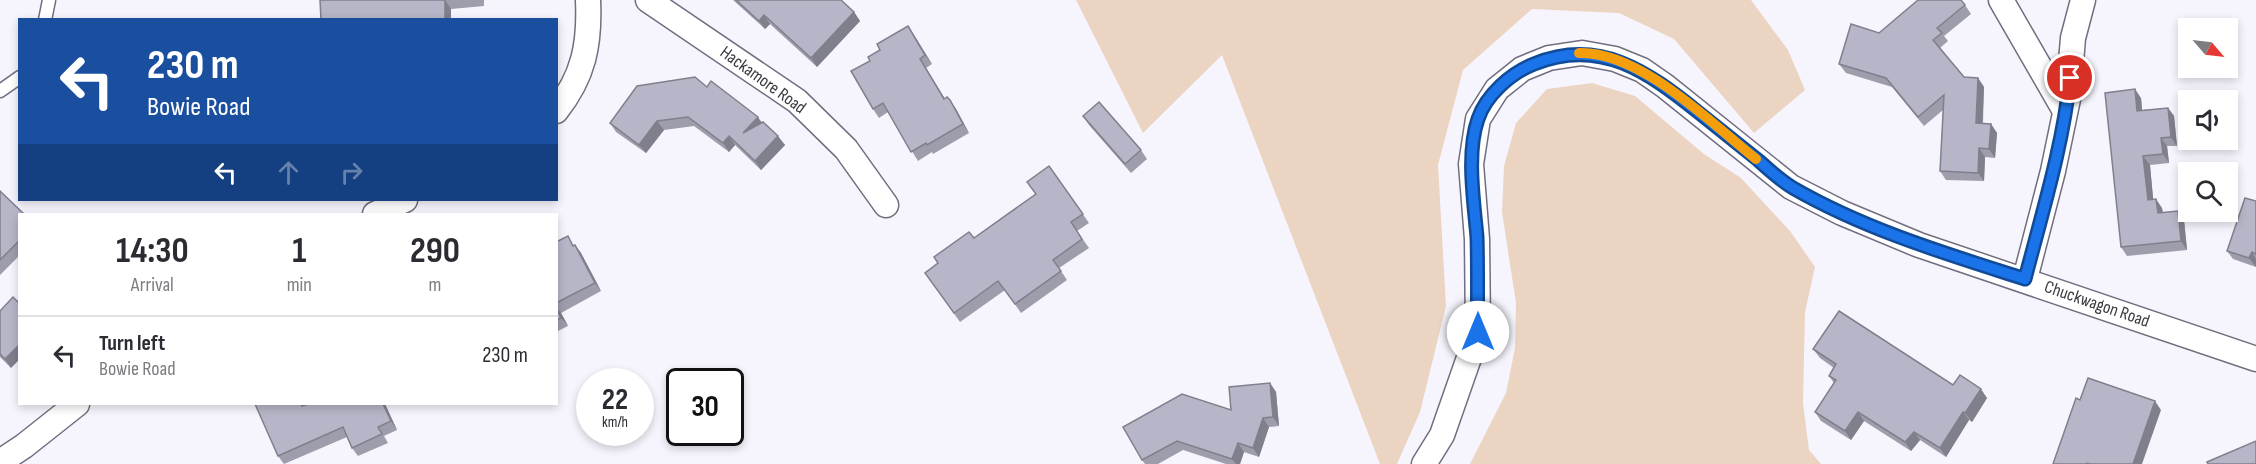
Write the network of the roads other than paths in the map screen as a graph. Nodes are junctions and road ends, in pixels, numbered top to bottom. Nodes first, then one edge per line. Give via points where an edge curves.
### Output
1 (50, 0) edge
2 (588, 0) edge
3 (648, 0) edge
4 (2001, 0) edge
5 (2083, 0) edge
6 (46, 18) edge
7 (18, 78) edge
8 (0, 91) edge
9 (558, 108) edge
10 (2065, 111) junction
11 (403, 201) edge
12 (886, 205) dead end
13 (377, 213) edge
14 (2025, 279) junction
15 (2256, 359) edge
16 (76, 405) edge
17 (0, 462) edge
18 (1424, 464) edge

1 - 6 lane
2 - 9 street via 584,60 572,91
3 - 12 street, Hackamore Road via 797,101 846,149
4 - 10 street
5 - 10 street via 2073,38
7 - 8 lane
10 - 14 street
11 - 13 street
14 - 15 street, Chuckwagon Road
14 - 18 street, Chuckwagon Road via 1920,245 1791,187 1642,70 1615,59 1582,53 1549,58 1522,69 1497,89 1478,119 1471,164 1478,332 1442,435
16 - 17 street

